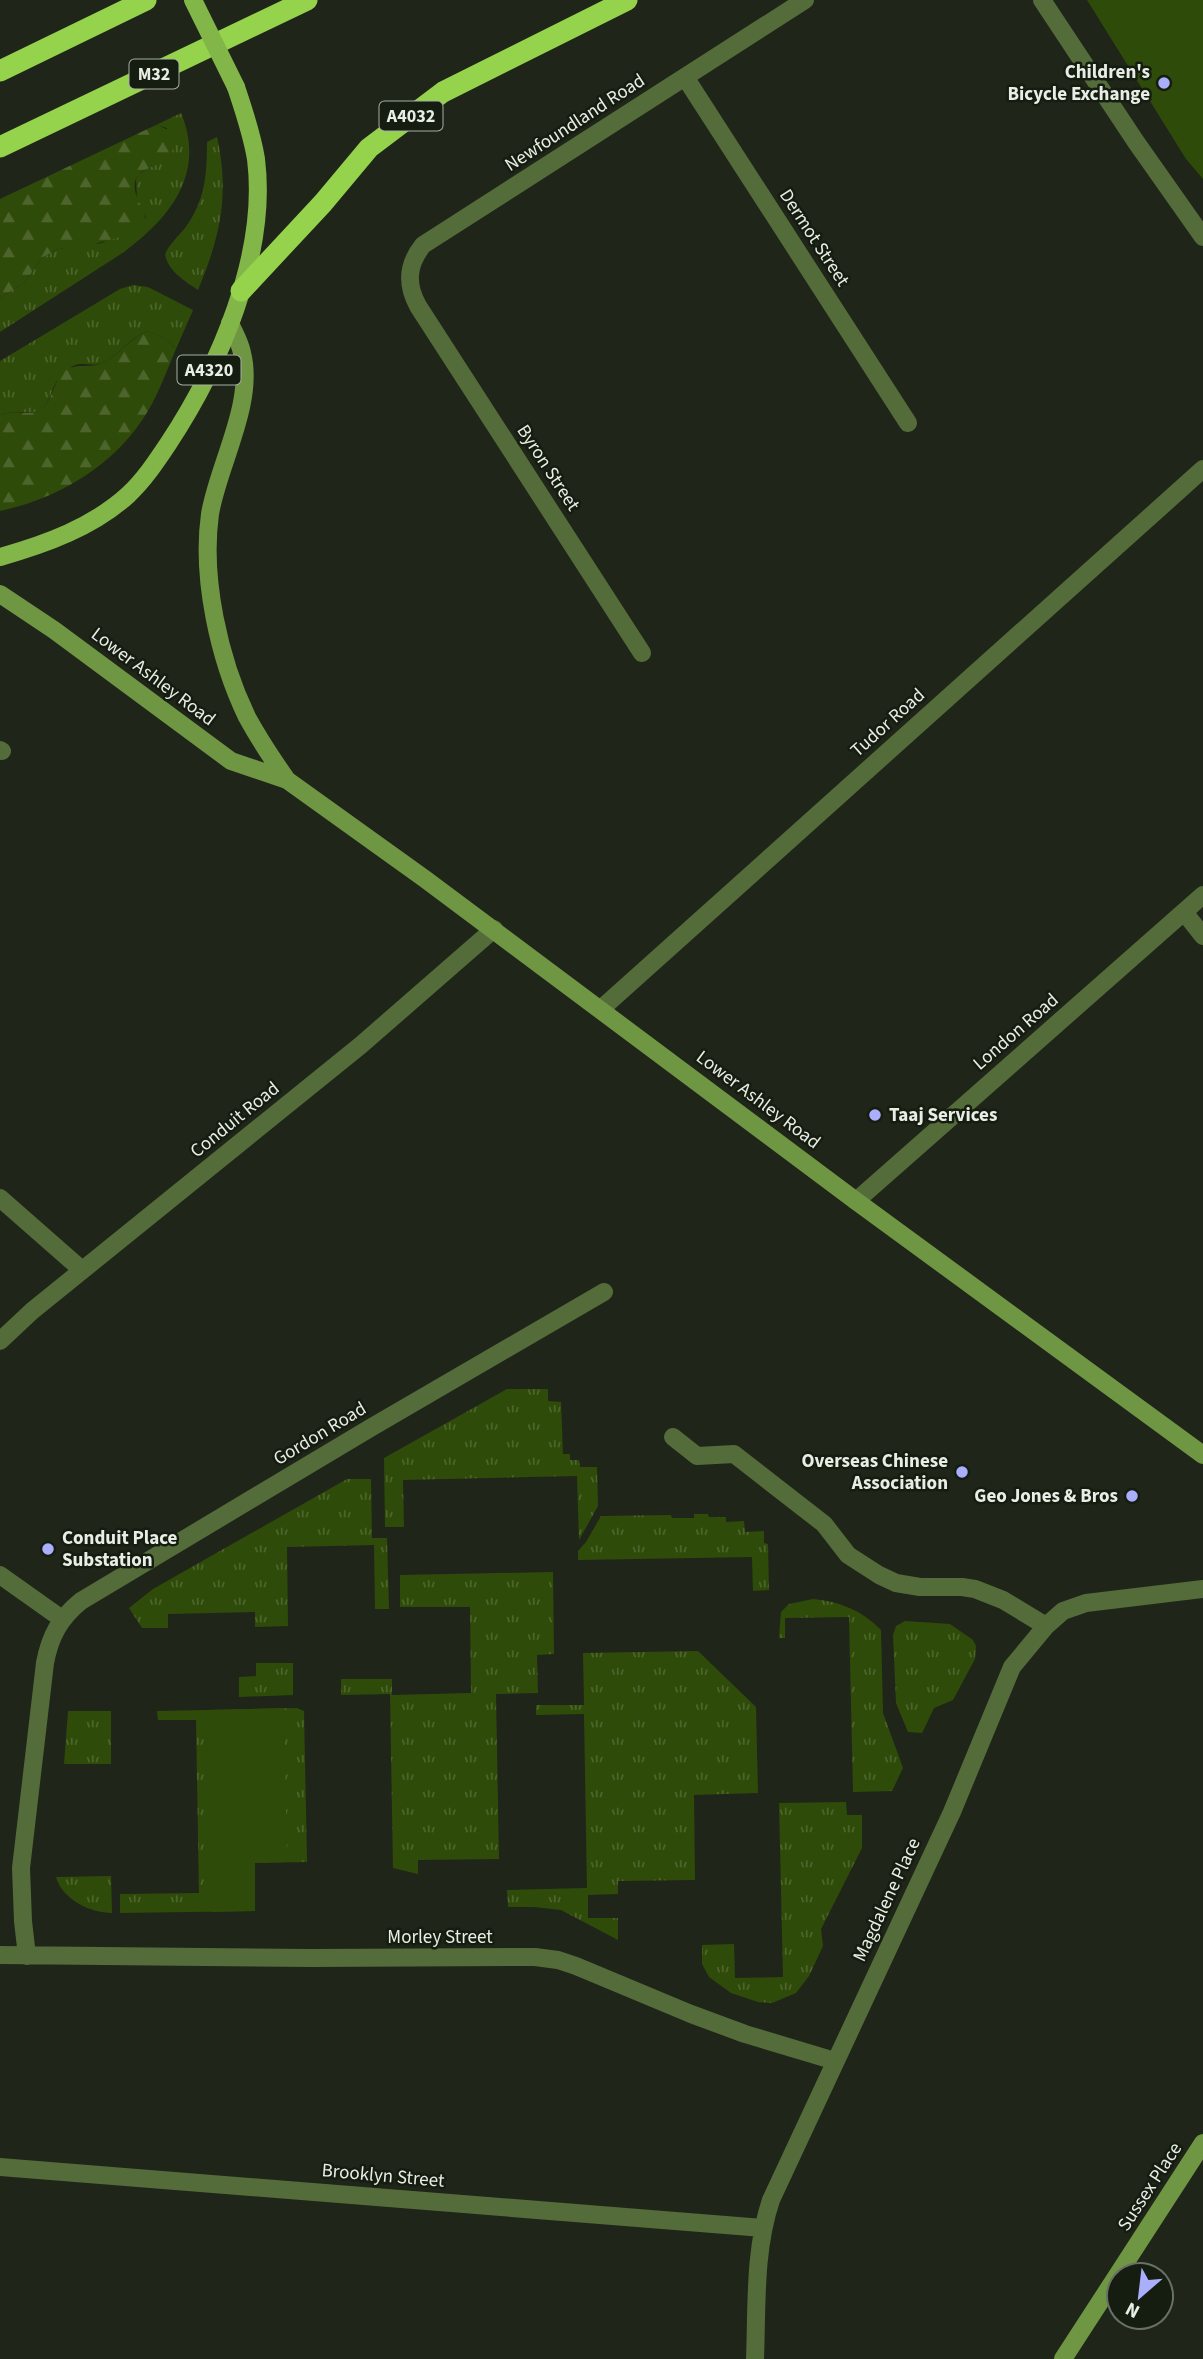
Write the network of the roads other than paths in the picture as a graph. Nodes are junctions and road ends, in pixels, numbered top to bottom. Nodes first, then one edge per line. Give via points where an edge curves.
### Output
1 (146, 0) edge
2 (193, 0) edge
3 (307, 0) edge
4 (627, 0) edge
5 (805, 0) edge
6 (1042, 0) edge
7 (0, 71) edge
8 (685, 77) junction
9 (0, 148) edge
10 (1203, 237) edge
11 (241, 291) junction
12 (418, 306) joint
13 (230, 323) junction
14 (908, 423) dead end
15 (1203, 469) edge
16 (0, 557) edge
17 (0, 594) edge
18 (642, 653) dead end
19 (286, 780) junction
20 (1203, 895) edge
21 (1184, 912) junction
22 (494, 929) junction
23 (1203, 936) edge
24 (601, 1009) junction
25 (0, 1198) edge
26 (856, 1200) junction
27 (82, 1270) junction
28 (604, 1292) dead end
29 (0, 1341) edge
30 (673, 1437) dead end
31 (1203, 1455) edge
32 (0, 1575) edge
33 (1203, 1589) edge
34 (62, 1619) junction
35 (1046, 1626) junction
36 (0, 1955) edge
37 (27, 1956) junction
38 (835, 2061) junction
39 (1203, 2143) edge
40 (0, 2167) edge
41 (763, 2228) junction
42 (755, 2359) edge
43 (1063, 2359) edge

1 - 7 highway
2 - 11 main road, A4320, bridge via 236,87 256,160 254,230
3 - 9 highway, M32
4 - 11 highway, A4032 via 443,92 411,116 369,148
5 - 8 street, Newfoundland Road
6 - 10 street
8 - 12 street, Newfoundland Road via 423,245 409,278
8 - 14 street, Dermot Street
11 - 13 main road, A4320
12 - 18 street, Byron Street
13 - 16 main road, A4320 via 201,388 144,479 113,508 71,533
13 - 19 main road, Lower Ashley Road via 243,354 244,375 234,433 211,512 211,590 235,690
15 - 24 street, Tudor Road
17 - 19 main road, Lower Ashley Road via 231,761
19 - 22 main road, Lower Ashley Road
20 - 21 street, London Road
21 - 23 street
21 - 26 street, London Road
22 - 24 main road, Lower Ashley Road
22 - 27 street, Conduit Road via 361,1045
24 - 26 main road, Lower Ashley Road
25 - 27 street
26 - 31 main road, Lower Ashley Road
27 - 29 street, Conduit Road
28 - 34 street, Gordon Road via 105,1587
30 - 35 street via 697,1456 734,1454 824,1524 848,1555 879,1575 920,1587 975,1589
32 - 34 street
33 - 35 street, Magdalene Place via 1086,1603 1063,1611
34 - 37 street via 52,1633 44,1663 21,1868
35 - 38 street, Magdalene Place via 1012,1667 952,1812
36 - 37 street, Morley Street
37 - 38 street, Morley Street via 536,1957 567,1963 745,2034
38 - 41 street, Magdalene Place via 781,2176
39 - 43 main road, Sussex Place
40 - 41 street, Brooklyn Street
41 - 42 street, Magdalene Place

